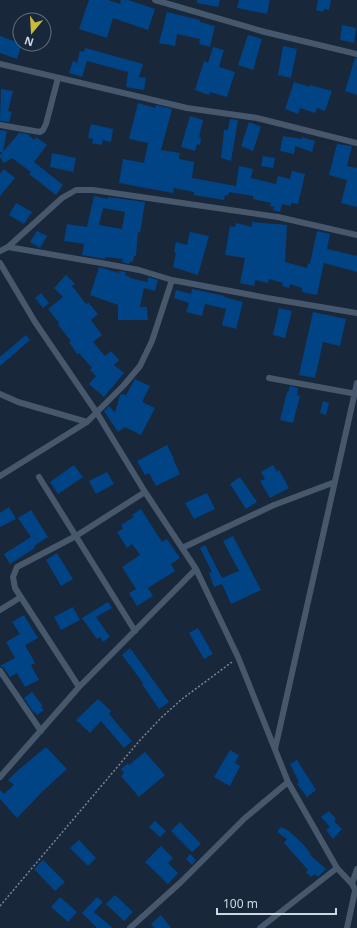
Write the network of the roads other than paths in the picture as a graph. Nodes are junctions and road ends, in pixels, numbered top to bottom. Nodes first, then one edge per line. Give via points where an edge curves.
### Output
1 (155, 0) edge
2 (357, 54) edge
3 (0, 64) edge
4 (58, 78) junction
5 (0, 125) edge
6 (357, 142) edge
7 (357, 235) edge
8 (8, 247) junction
9 (0, 251) edge
10 (0, 263) edge
11 (172, 280) junction
12 (357, 313) edge
13 (269, 378) dead end
14 (357, 383) edge
15 (356, 393) edge
16 (0, 394) edge
17 (97, 413) junction
18 (87, 422) junction
19 (0, 476) edge
20 (39, 477) dead end
21 (334, 482) junction
22 (145, 492) junction
23 (76, 536) junction
24 (182, 548) junction
25 (196, 569) junction
26 (22, 597) junction
27 (0, 610) edge
28 (135, 631) junction
29 (0, 671) edge
30 (79, 687) junction
31 (41, 731) junction
32 (275, 749) junction
33 (0, 776) edge
34 (288, 782) junction
35 (337, 868) junction
36 (357, 869) edge
37 (352, 884) junction
38 (356, 892) edge
39 (130, 928) edge
40 (260, 928) edge
41 (347, 928) edge

1 - 2 street via 265,32
3 - 4 street
4 - 5 street via 43,130 40,132
4 - 6 street via 187,108 257,118
7 - 8 street via 278,217 93,190 76,190 62,198
8 - 9 street
8 - 11 street via 139,270
10 - 17 street via 35,322
11 - 12 street
11 - 17 street via 152,341 140,366
13 - 15 street
14 - 15 street
15 - 21 street
16 - 18 street via 18,402
17 - 18 street
17 - 22 street
18 - 19 street
20 - 23 street
21 - 24 street via 274,505
21 - 32 street
22 - 23 street
22 - 24 street
23 - 26 street via 17,567 13,577 15,588
23 - 28 street
24 - 25 street
25 - 28 street
25 - 32 street via 238,657
26 - 27 street
26 - 30 street
28 - 30 street
29 - 31 street
30 - 31 street
31 - 33 street
32 - 34 street
34 - 35 street
34 - 39 street via 245,818 181,882
35 - 37 street
35 - 40 street
36 - 37 street
37 - 38 street
38 - 41 street

